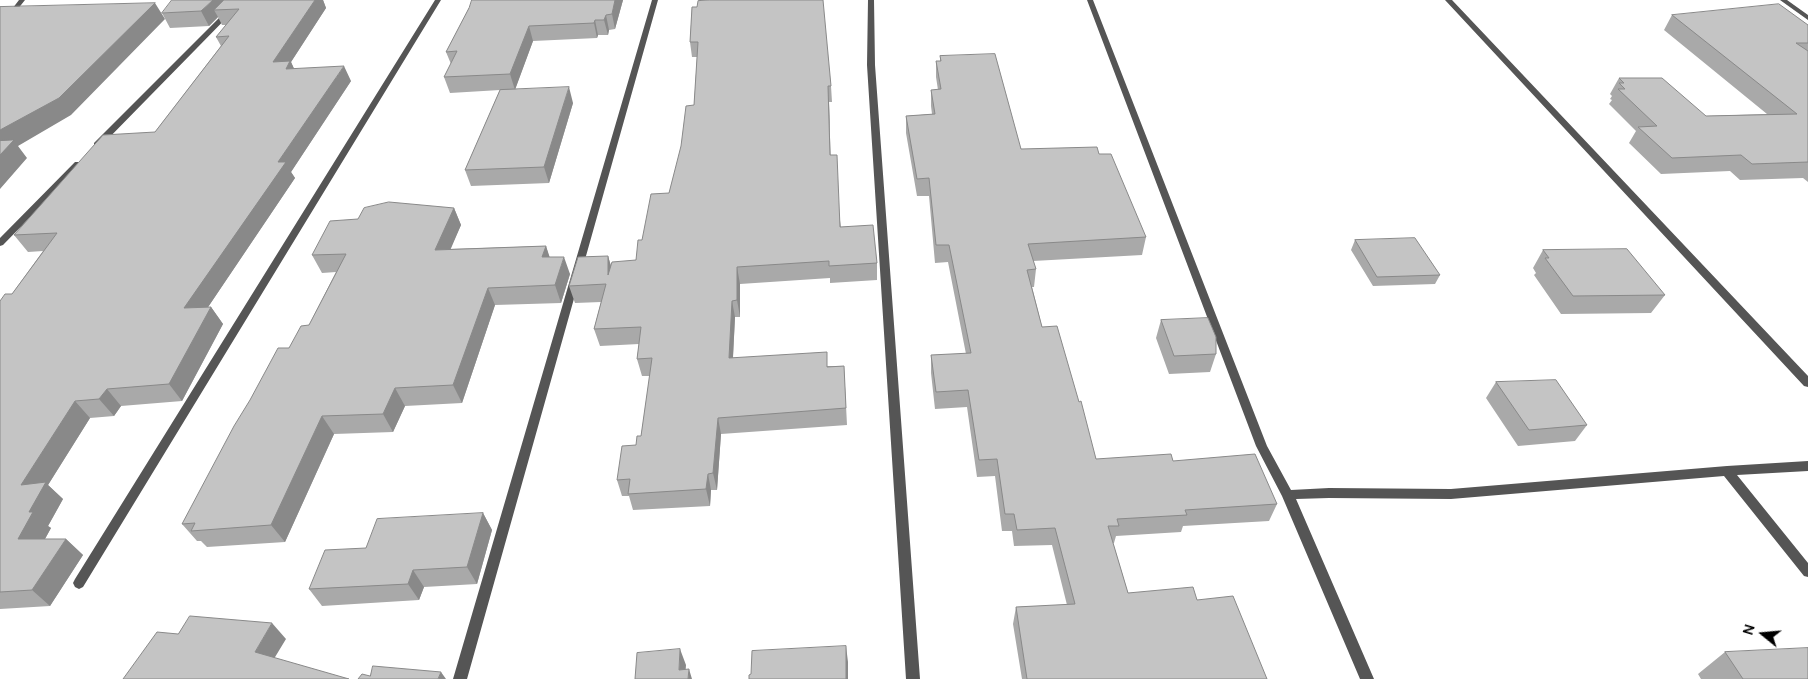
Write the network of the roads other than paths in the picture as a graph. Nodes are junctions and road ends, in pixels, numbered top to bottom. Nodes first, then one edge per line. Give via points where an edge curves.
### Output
1 (22, 0) edge
2 (241, 0) edge
3 (438, 0) edge
4 (655, 0) edge
5 (871, 0) edge
6 (1090, 0) edge
7 (1448, 0) edge
8 (1783, 0) edge
9 (1808, 18) edge
10 (0, 22) edge
11 (90, 153) edge
12 (83, 160) edge
13 (0, 243) edge
14 (1808, 383) edge
15 (1808, 466) edge
16 (1727, 471) junction
17 (1288, 495) junction
18 (1808, 572) edge
19 (79, 582) dead end
20 (460, 679) edge
21 (912, 679) edge
22 (1367, 679) edge

1 - 10 street
2 - 11 street
3 - 19 street
4 - 20 street
5 - 21 street via 871,65
6 - 17 street via 1262,446
7 - 14 street
8 - 9 street
12 - 13 street
15 - 16 street
16 - 17 street via 1451,494
16 - 18 street
17 - 22 street

